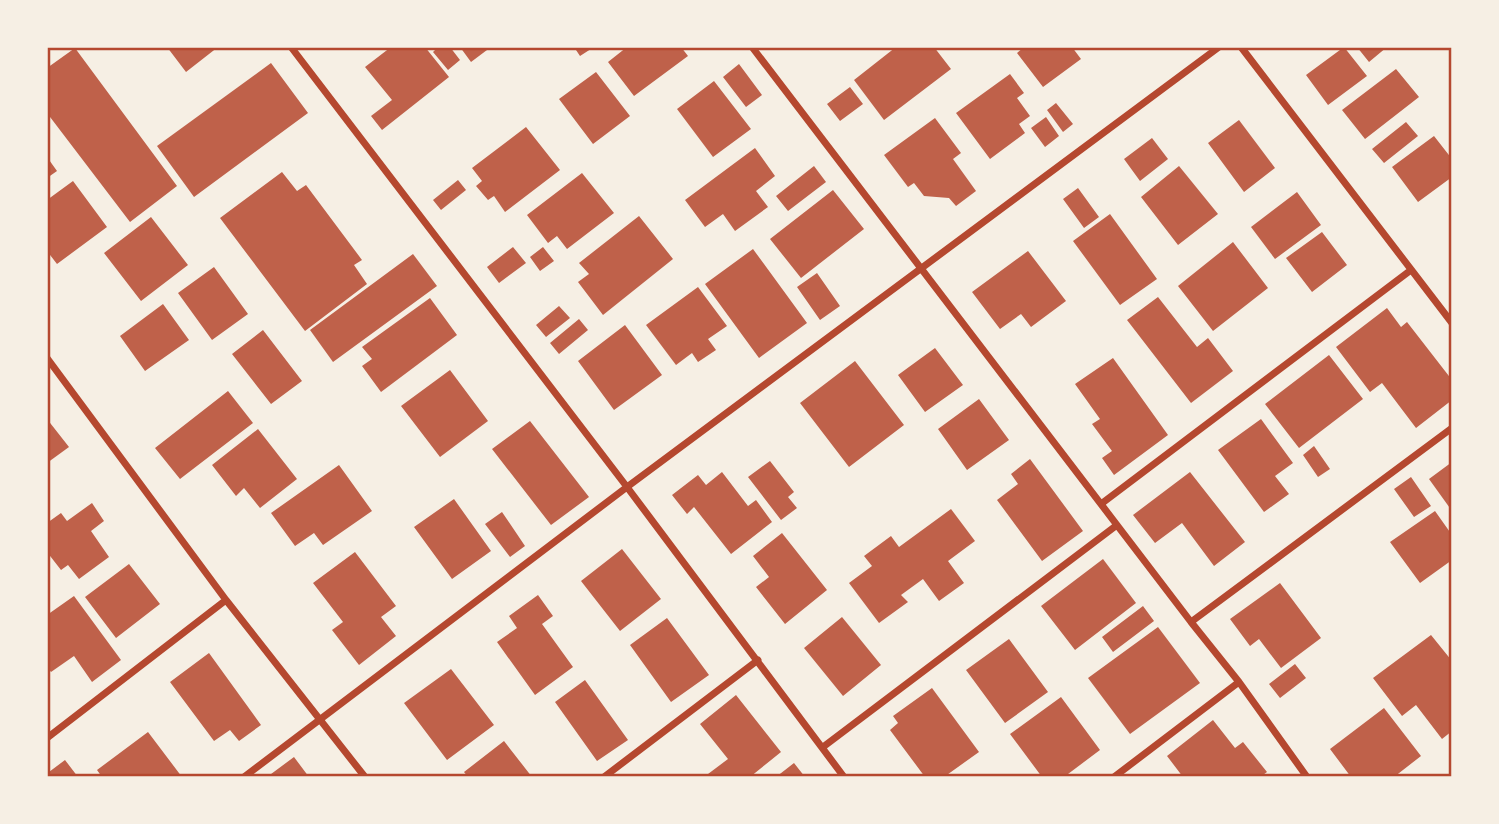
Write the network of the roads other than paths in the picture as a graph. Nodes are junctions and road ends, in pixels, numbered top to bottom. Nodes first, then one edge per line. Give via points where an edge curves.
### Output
1 (291, 47) edge
2 (752, 47) edge
3 (1219, 47) edge
4 (1241, 47) edge
5 (920, 269) junction
6 (1411, 270) junction
7 (1452, 323) edge
8 (48, 360) edge
9 (1452, 428) edge
10 (627, 486) junction
11 (1101, 504) junction
12 (1116, 525) junction
13 (226, 600) junction
14 (1191, 622) junction
15 (758, 660) junction
16 (1239, 682) junction
17 (321, 719) junction
18 (47, 738) edge
19 (823, 747) junction
20 (244, 777) edge
21 (365, 777) edge
22 (604, 777) edge
23 (844, 777) edge
24 (1114, 777) edge
25 (1307, 777) edge

1 - 10 street
2 - 5 street
3 - 5 street
4 - 6 street
5 - 10 street
5 - 11 street
6 - 7 street
6 - 11 street
8 - 13 street
9 - 14 street
10 - 15 street
10 - 17 street
11 - 12 street
12 - 14 street
12 - 19 street
13 - 17 street
13 - 18 street
14 - 16 street
15 - 19 street
15 - 22 street
16 - 24 street
16 - 25 street
17 - 20 street
17 - 21 street
19 - 23 street

